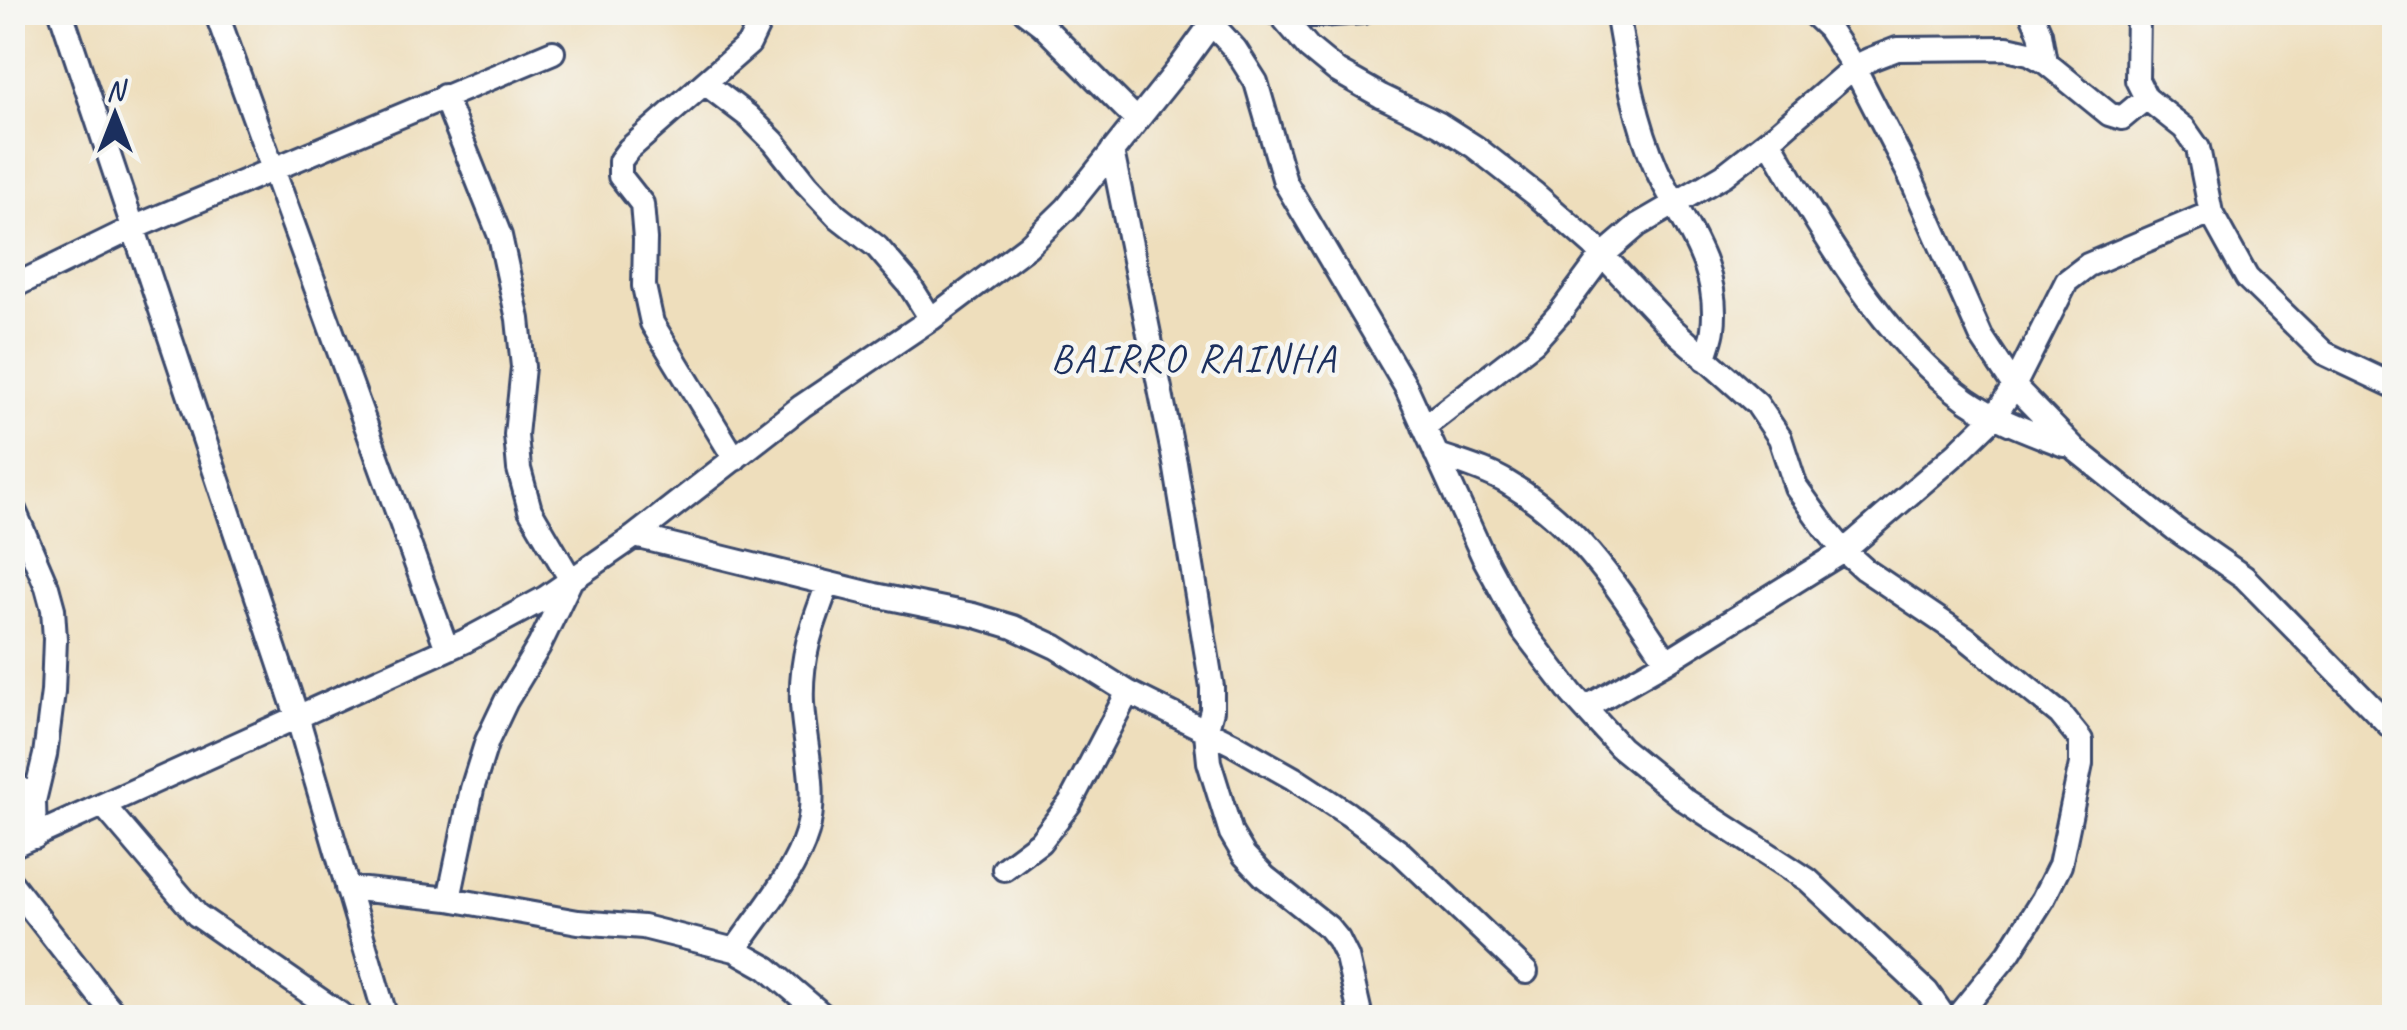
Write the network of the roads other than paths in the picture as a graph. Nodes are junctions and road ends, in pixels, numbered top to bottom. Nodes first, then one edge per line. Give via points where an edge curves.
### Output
1 (61, 12) edge
2 (216, 12) edge
3 (761, 12) edge
4 (1025, 12) edge
5 (1363, 12) edge
6 (1617, 12) edge
7 (1811, 12) edge
8 (2031, 12) edge
9 (2138, 12) edge
10 (1276, 13) edge
11 (1216, 18) edge
12 (553, 52) dead end
13 (2045, 62) junction
14 (1854, 67) junction
15 (706, 84) junction
16 (444, 96) junction
17 (2146, 98) junction
18 (1137, 120) junction
19 (1769, 140) junction
20 (1112, 151) junction
21 (273, 169) junction
22 (1675, 203) junction
23 (2211, 213) junction
24 (133, 228) junction
25 (1602, 256) junction
26 (12, 287) edge
27 (931, 319) junction
28 (1705, 359) junction
29 (2014, 386) junction
30 (2394, 386) edge
31 (1995, 416) junction
32 (1424, 427) junction
33 (2076, 450) junction
34 (1436, 454) junction
35 (734, 459) junction
36 (12, 505) edge
37 (635, 536) junction
38 (1844, 551) junction
39 (570, 580) junction
40 (828, 584) junction
41 (447, 649) junction
42 (1667, 662) junction
43 (1128, 692) junction
44 (1585, 708) junction
45 (296, 716) junction
46 (2394, 730) edge
47 (1206, 732) junction
48 (12, 782) edge
49 (34, 801) junction
50 (104, 806) junction
51 (35, 837) junction
52 (12, 846) edge
53 (1004, 869) dead end
54 (12, 884) edge
55 (346, 888) junction
56 (450, 899) junction
57 (736, 950) junction
58 (1526, 972) dead end
59 (118, 1018) edge
60 (346, 1018) edge
61 (386, 1018) edge
62 (826, 1018) edge
63 (1360, 1018) edge
64 (1946, 1018) edge
65 (1956, 1018) edge

1 - 24 street
2 - 21 street
3 - 15 street via 749,44
4 - 18 street
5 - 10 street
6 - 22 street via 1638,116
7 - 14 street
8 - 13 street
9 - 17 street via 2138,80
10 - 25 street via 1337,71 1475,147
11 - 18 street
11 - 32 street via 1256,82 1285,182
12 - 16 street
13 - 14 street via 2007,48 1897,49
13 - 17 street via 2109,114 2122,118
14 - 19 street
14 - 29 street via 1981,336
15 - 27 street via 748,116 837,216 877,247
15 - 35 street via 629,149 620,176 642,204 652,323
16 - 21 street
16 - 39 street via 500,236 518,319 524,367 519,469 530,510
17 - 23 street via 2198,148
18 - 20 street
19 - 22 street
19 - 31 street via 1872,303 1941,378
20 - 27 street via 1028,246
20 - 47 street via 1204,634 1212,687
21 - 24 street
21 - 41 street
22 - 25 street
22 - 28 street via 1710,278 1713,330
23 - 29 street via 2088,265 2066,281
23 - 30 street via 2247,278 2324,352
24 - 26 street
24 - 45 street
25 - 28 street
25 - 32 street via 1534,342
27 - 35 street
28 - 38 street via 1757,404 1780,438 1796,487
29 - 31 street
29 - 33 street
31 - 33 street
31 - 38 street
32 - 34 street
33 - 46 street via 2244,577
34 - 42 street via 1505,480 1548,509 1594,556
34 - 44 street via 1522,630
35 - 37 street
36 - 49 street via 53,610 53,692
37 - 39 street
37 - 40 street
38 - 42 street
38 - 65 street via 1965,637 2060,714 2080,740 2060,865 2009,953
39 - 41 street
39 - 56 street via 487,741
40 - 43 street via 1013,628
40 - 57 street via 802,665 812,806 807,832 794,864
41 - 45 street
42 - 44 street
43 - 47 street
43 - 53 street via 1070,803 1040,842
44 - 64 street via 1685,800 1808,880
45 - 50 street
45 - 55 street
47 - 58 street via 1293,778 1402,853
47 - 63 street via 1231,833 1265,877 1338,939
48 - 49 street
49 - 51 street
50 - 51 street
50 - 60 street via 197,915
51 - 52 street
54 - 59 street
55 - 56 street
55 - 61 street
56 - 57 street via 578,922 644,926
57 - 62 street

